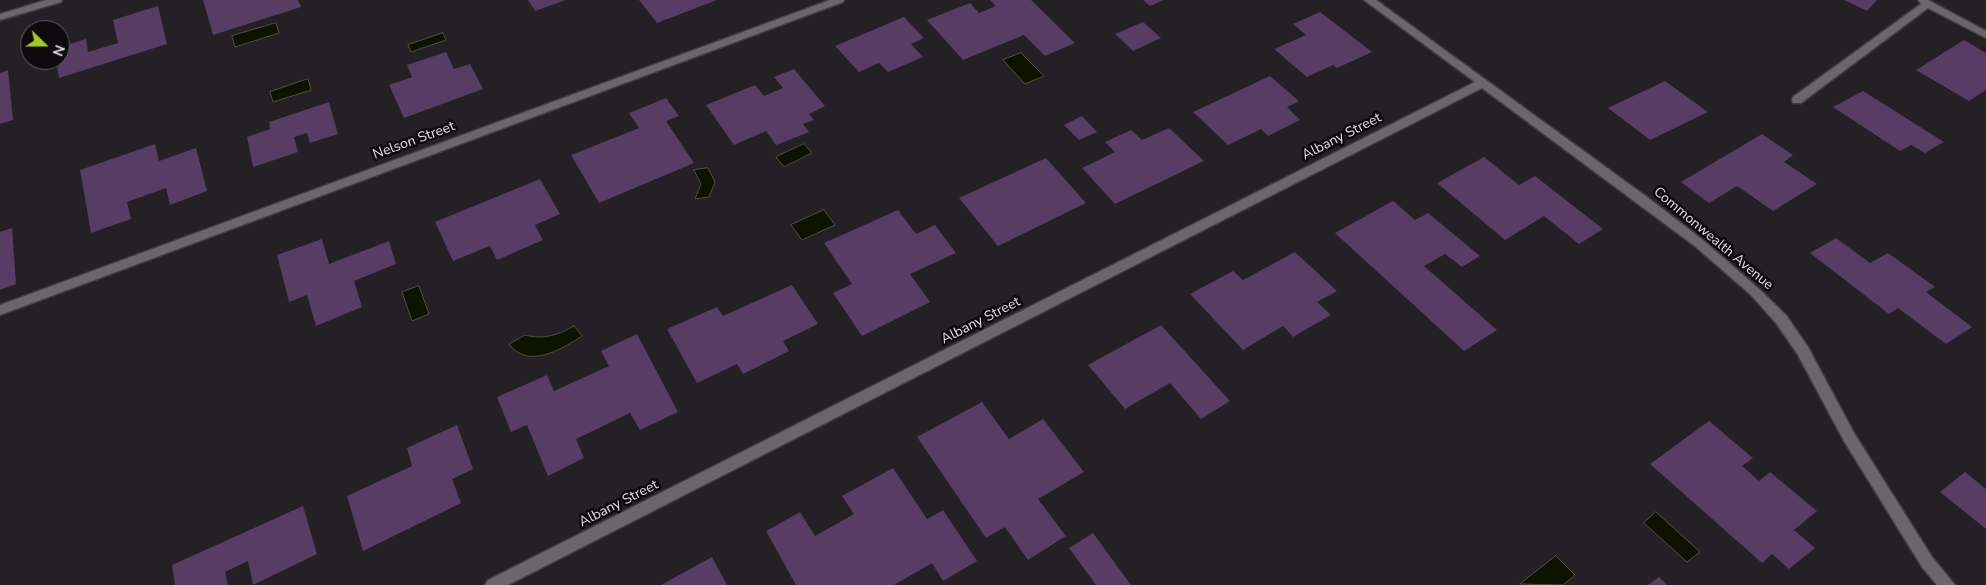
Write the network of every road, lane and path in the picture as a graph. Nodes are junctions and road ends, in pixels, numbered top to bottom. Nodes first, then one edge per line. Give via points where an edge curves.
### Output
1 (58, 0) edge
2 (839, 0) edge
3 (1369, 0) edge
4 (1925, 2) edge
5 (0, 17) edge
6 (1986, 35) edge
7 (1482, 83) junction
8 (1797, 100) dead end
9 (0, 310) edge
10 (493, 585) edge
11 (1947, 585) edge

1 - 5 street
2 - 9 street, Nelson Street
3 - 7 street, Commonwealth Avenue
4 - 6 street
4 - 8 street
7 - 10 street, Albany Street
7 - 11 street, Commonwealth Avenue via 1692,238 1781,319 1803,350 1849,437 1927,562

